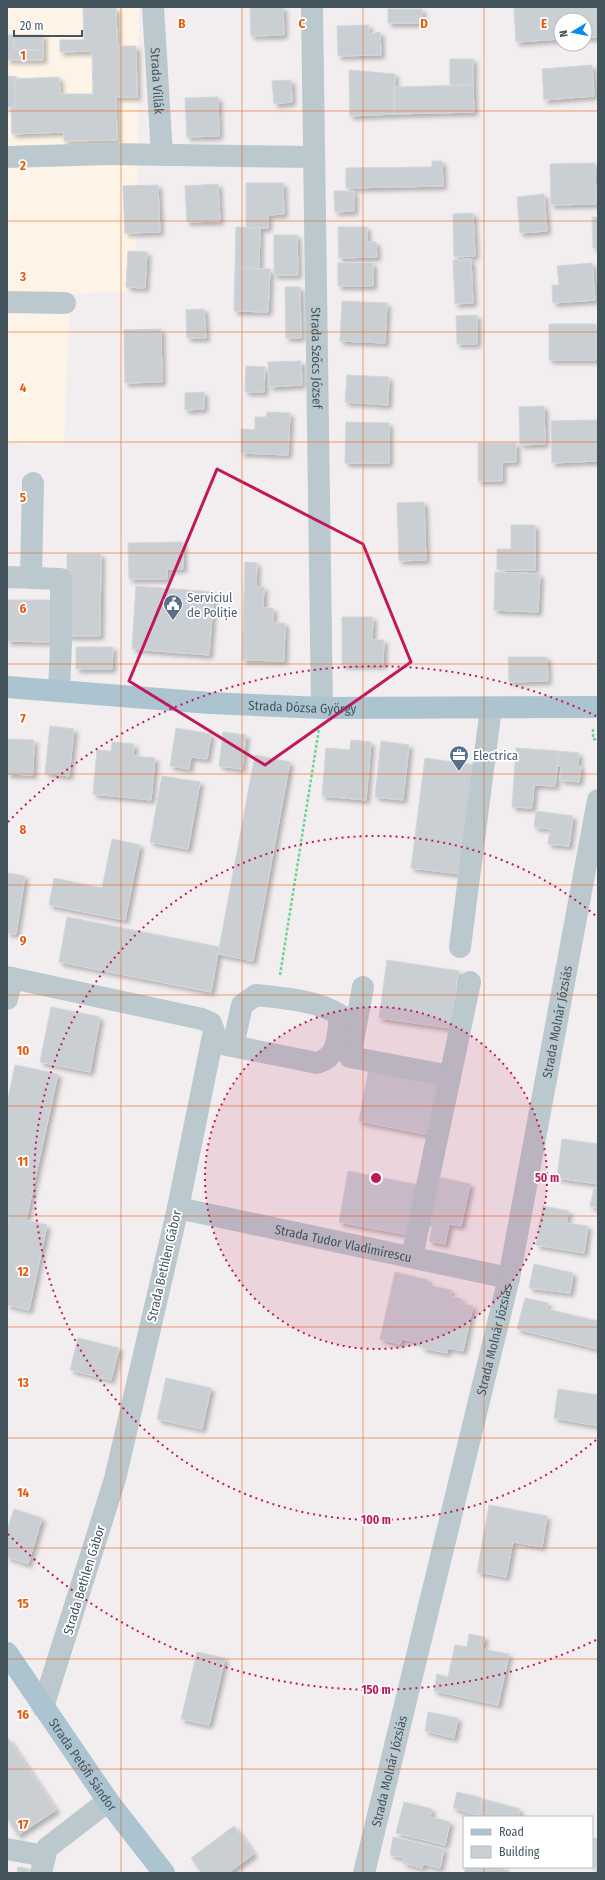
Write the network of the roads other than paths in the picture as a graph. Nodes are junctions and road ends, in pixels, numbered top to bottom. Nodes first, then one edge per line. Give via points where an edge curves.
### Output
1 (152, 7) edge
2 (312, 7) edge
3 (162, 155) junction
4 (7, 157) edge
5 (313, 157) junction
6 (7, 302) edge
7 (65, 303) dead end
8 (33, 483) dead end
9 (7, 577) edge
10 (31, 578) junction
11 (7, 687) edge
12 (59, 691) junction
13 (598, 707) edge
14 (322, 708) junction
15 (491, 708) junction
16 (598, 800) edge
17 (460, 947) dead end
18 (9, 977) edge
19 (470, 982) dead end
20 (363, 987) dead end
21 (7, 1000) edge
22 (212, 1042) junction
23 (233, 1046) junction
24 (450, 1076) junction
25 (178, 1208) junction
26 (412, 1257) junction
27 (509, 1278) junction
28 (7, 1653) edge
29 (43, 1707) junction
30 (108, 1801) junction
31 (7, 1848) edge
32 (43, 1865) edge
33 (164, 1873) edge
34 (364, 1873) edge

1 - 3 street, Strada Villák
2 - 5 street, Strada Szőcs József
3 - 4 street
3 - 5 street
5 - 14 street, Strada Szőcs József
6 - 7 street
8 - 10 street
9 - 10 street
10 - 12 street via 61,580 62,645
11 - 12 main road, Strada Dózsa György
12 - 14 main road, Strada Dózsa György via 210,703
13 - 15 main road, Strada Dózsa György
14 - 15 main road, Strada Dózsa György
15 - 17 street
16 - 27 street, Strada Molnár Józsiás
18 - 21 street
18 - 22 street, Strada Bethlen Gábor via 202,1018 211,1023 214,1032
19 - 24 street
20 - 24 street via 350,1057
22 - 23 street
22 - 25 street, Strada Bethlen Gábor
23 - 23 street via 317,1063 328,1060 335,1050 340,1015 329,1008 256,995 242,1005
24 - 26 street
25 - 26 street, Strada Tudor Vladimirescu
25 - 29 street, Strada Bethlen Gábor via 115,1479
26 - 27 street, Strada Tudor Vladimirescu
27 - 34 street, Strada Molnár Józsiás
28 - 29 main road, Strada Petőfi Sándor
29 - 30 main road, Strada Petőfi Sándor
30 - 32 street via 47,1848
30 - 33 main road, Strada Petőfi Sándor
31 - 32 street

